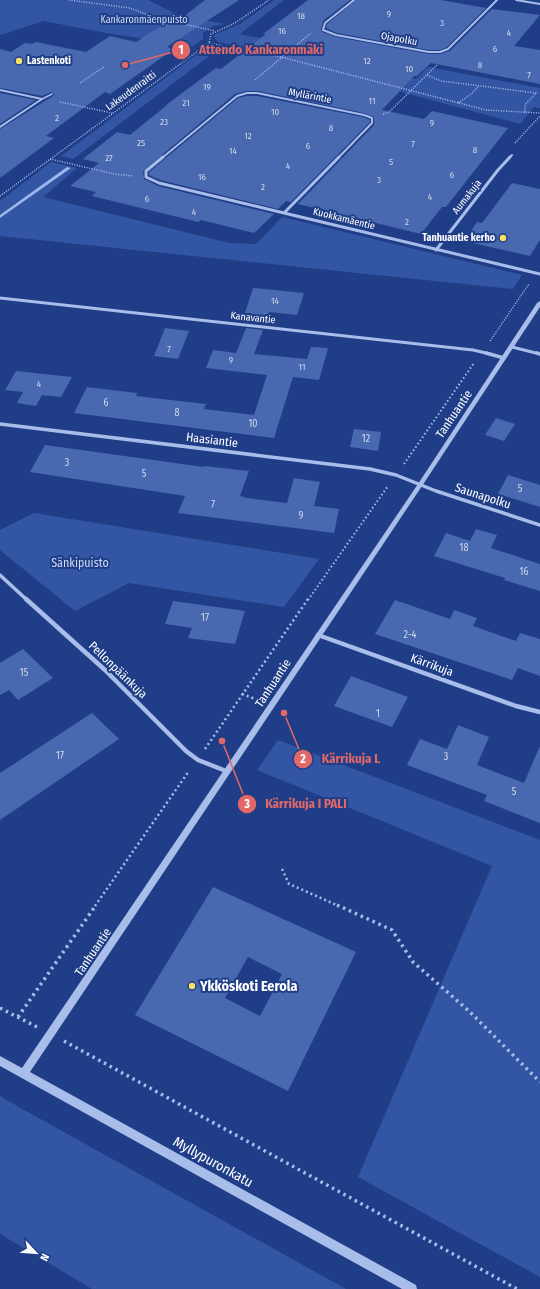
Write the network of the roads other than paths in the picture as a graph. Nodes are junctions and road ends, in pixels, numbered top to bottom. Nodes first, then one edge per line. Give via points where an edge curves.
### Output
1 (354, 0) edge
2 (497, 0) edge
3 (516, 0) edge
4 (540, 4) edge
5 (0, 90) edge
6 (52, 94) dead end
7 (42, 100) junction
8 (0, 127) edge
9 (512, 155) road end
10 (146, 176) joint
11 (284, 213) junction
12 (436, 250) junction
13 (540, 274) edge
14 (0, 298) edge
15 (540, 303) edge
16 (512, 347) junction
17 (540, 354) edge
18 (504, 358) junction
19 (0, 424) edge
20 (420, 485) junction
21 (540, 525) edge
22 (0, 575) edge
23 (318, 635) junction
24 (540, 712) edge
25 (226, 771) junction
26 (0, 1061) edge
27 (24, 1074) junction
28 (412, 1289) edge

1 - 2 street, Ojapolku via 325,23 324,30 336,35 440,52 448,49
3 - 4 street
5 - 7 street
6 - 7 lane
7 - 8 street
9 - 12 street, Aumakuja
10 - 11 street, Kuokkamäentie via 159,183
10 - 11 street, Myllärintie via 146,171 236,96 247,93 372,118 372,123
11 - 12 street, Kuokkamäentie
12 - 13 street, Kuokkamäentie
14 - 18 street, Kanavantie via 473,350
15 - 16 street, Tanhuantie
16 - 17 street
16 - 18 street, Tanhuantie
18 - 20 street, Tanhuantie
19 - 20 street, Haasiantie via 370,469 387,472
20 - 21 street, Saunapolku
20 - 23 street, Tanhuantie
22 - 25 street, Pellonpäänkuja via 105,670 186,751 198,760
23 - 24 street, Kärrikuja via 516,706
23 - 25 street, Tanhuantie
25 - 27 street, Tanhuantie
26 - 27 street, Myllypuronkatu
27 - 28 street, Myllypuronkatu

